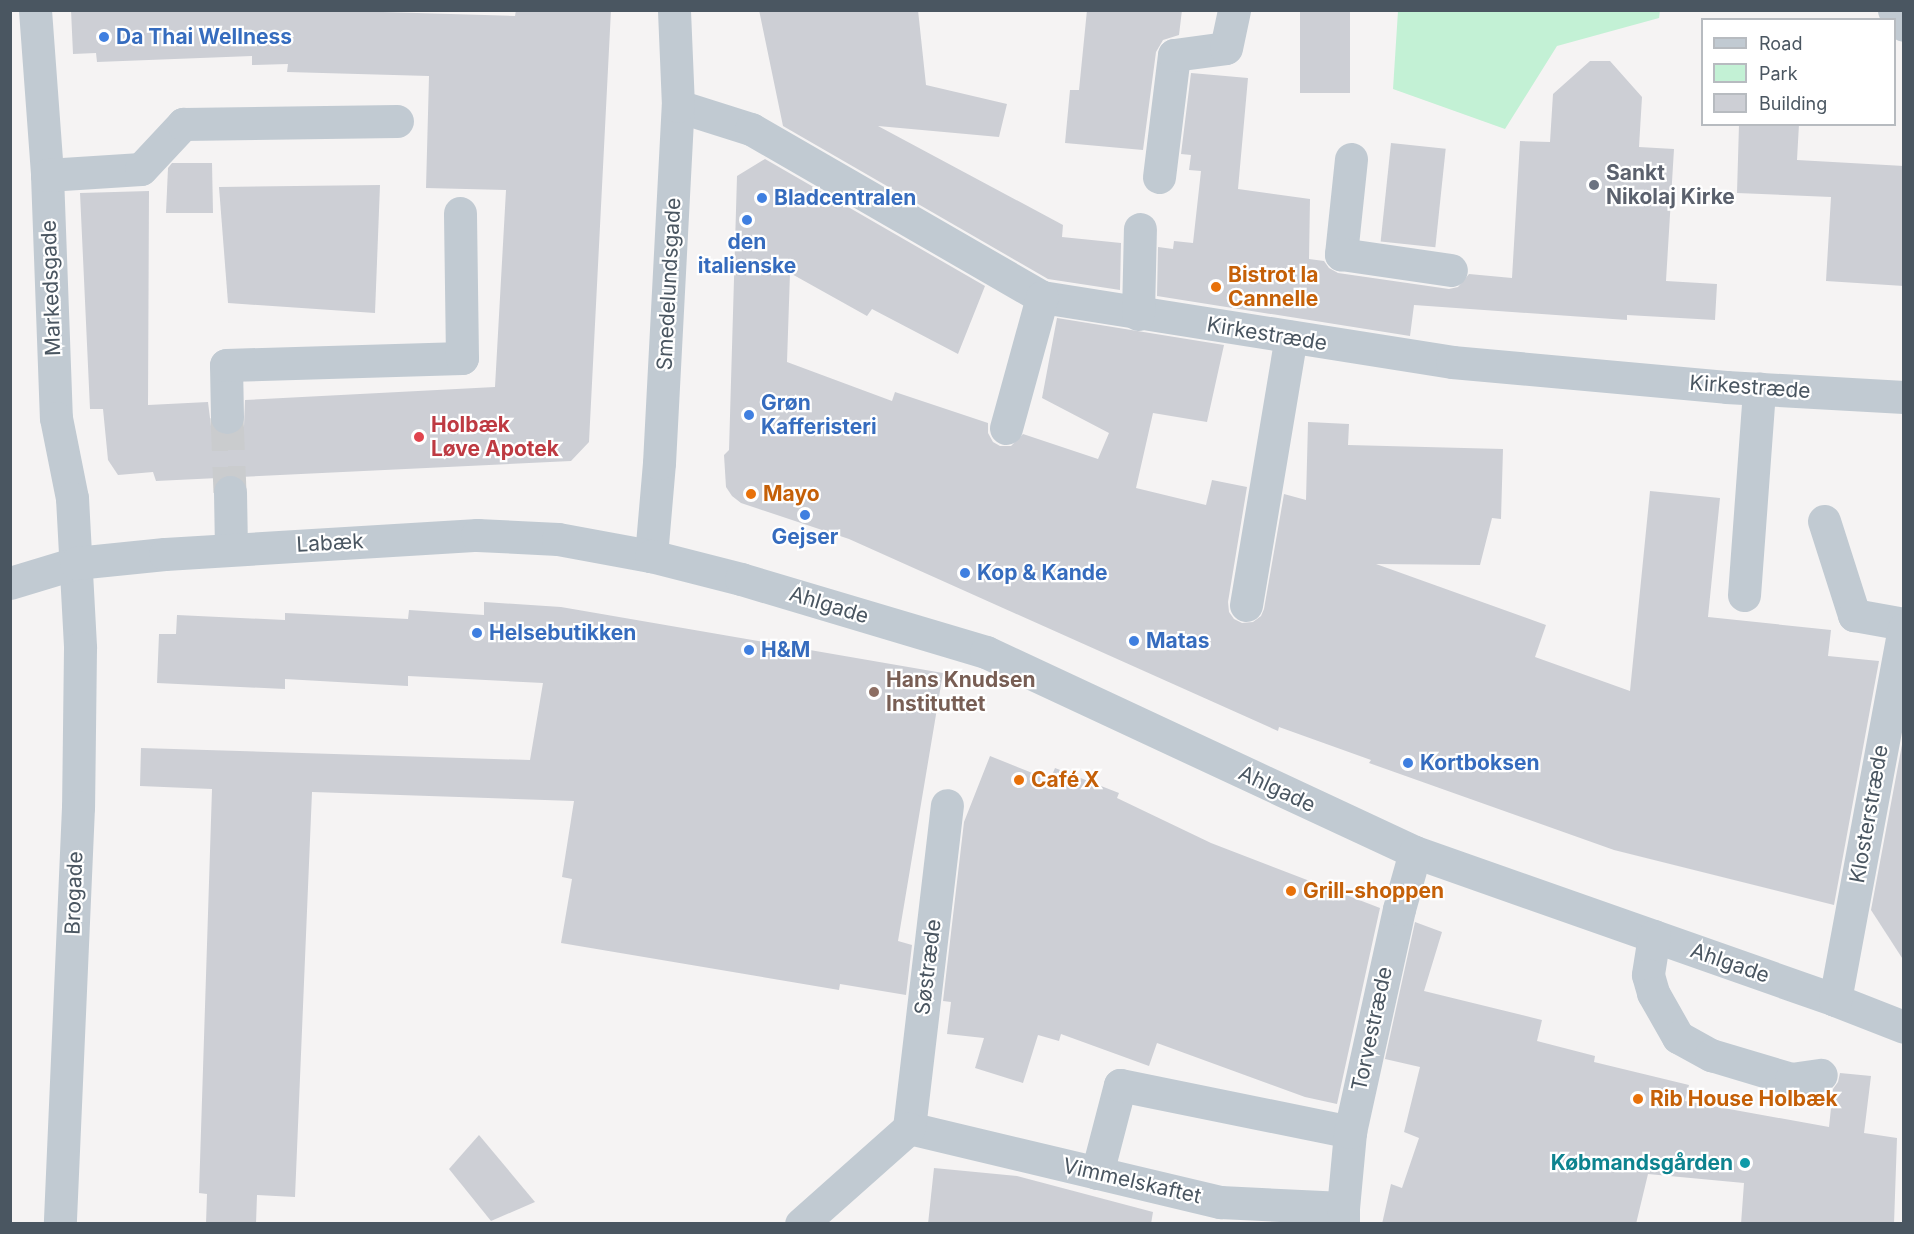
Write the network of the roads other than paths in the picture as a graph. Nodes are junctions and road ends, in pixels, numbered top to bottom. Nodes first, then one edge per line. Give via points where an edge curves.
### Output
1 (35, 10) edge
2 (674, 10) edge
3 (1234, 10) edge
4 (1894, 10) edge
5 (1904, 25) edge
6 (678, 106) junction
7 (397, 121) dead end
8 (1351, 159) dead end
9 (47, 175) junction
10 (1160, 177) dead end
11 (460, 213) dead end
12 (1140, 229) dead end
13 (1451, 270) dead end
14 (1042, 297) junction
15 (1138, 314) junction
16 (1291, 337) junction
17 (1759, 389) junction
18 (1904, 397) edge
19 (228, 417) tunnel mouth
20 (1006, 428) dead end
21 (230, 492) tunnel mouth
22 (1824, 521) dead end
23 (231, 548) junction
24 (651, 556) junction
25 (76, 563) junction
26 (10, 583) edge
27 (1743, 595) dead end
28 (1246, 605) dead end
29 (1904, 627) edge
30 (947, 805) dead end
31 (1415, 852) junction
32 (1654, 936) junction
33 (1835, 1000) junction
34 (1904, 1027) edge
35 (1821, 1075) dead end
36 (909, 1128) junction
37 (1350, 1132) junction
38 (1097, 1173) junction
39 (1343, 1216) edge
40 (60, 1224) edge
41 (801, 1224) edge

1 - 9 street, Markedsgade
2 - 6 street, Smedelundsgade
3 - 10 street via 1226,48 1174,55
4 - 5 street
6 - 14 street, Kirkestræde via 751,129
6 - 24 street, Smedelundsgade
7 - 9 street via 183,124 141,169
8 - 13 street via 1341,254
9 - 25 street, Markedsgade via 56,418 72,498
11 - 19 street via 462,358 226,365
12 - 15 street
14 - 15 street, Kirkestræde
14 - 20 street
15 - 16 street, Kirkestræde
16 - 17 street, Kirkestræde via 1452,362
16 - 28 street
17 - 18 street, Kirkestræde
17 - 27 street
21 - 23 street
22 - 29 street via 1854,615
23 - 24 street, Labæk via 477,535 558,539
23 - 25 street, Labæk
24 - 31 street, Ahlgade via 986,652
25 - 26 street, Labæk
25 - 40 street, Brogade via 80,648 78,807
29 - 33 street, Klosterstræde
30 - 36 street, Søstræde
31 - 32 street, Ahlgade
31 - 37 street, Torvestræde
32 - 33 street, Ahlgade
32 - 35 street via 1648,975 1653,993 1678,1037 1711,1055 1791,1078
33 - 34 street, Ahlgade
36 - 38 street, Vimmelskaftet
36 - 41 street
37 - 38 street via 1120,1085
37 - 39 street, Torvestræde
38 - 39 street, Vimmelskaftet via 1220,1202

